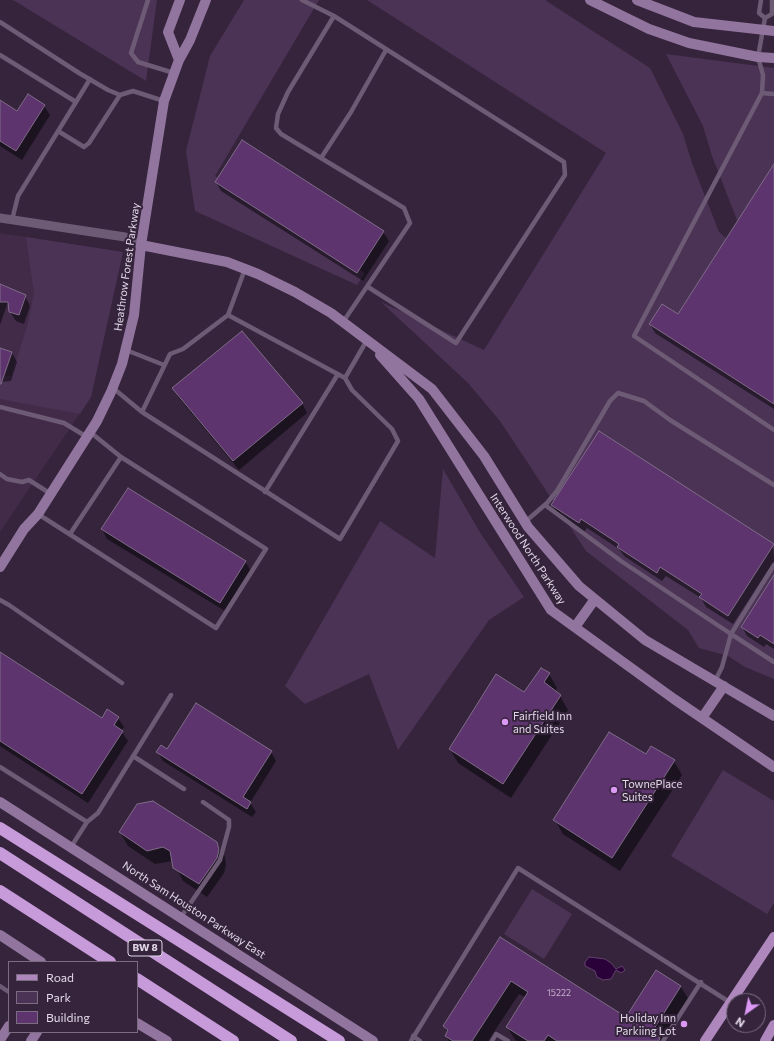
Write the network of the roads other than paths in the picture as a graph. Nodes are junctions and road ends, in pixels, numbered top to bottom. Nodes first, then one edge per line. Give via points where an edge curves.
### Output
1 (148, 0) edge
2 (180, 0) edge
3 (206, 0) edge
4 (302, 0) edge
5 (590, 0) edge
6 (761, 0) edge
7 (772, 0) edge
8 (642, 1) edge
9 (334, 16) junction
10 (765, 18) junction
11 (0, 22) edge
12 (763, 30) junction
13 (774, 31) edge
14 (386, 50) junction
15 (0, 55) edge
16 (758, 57) junction
17 (774, 58) edge
18 (179, 60) junction
19 (174, 73) junction
20 (90, 79) junction
21 (762, 93) junction
22 (774, 94) edge
23 (120, 95) junction
24 (164, 101) junction
25 (76, 102) junction
26 (58, 131) junction
27 (321, 158) junction
28 (0, 218) edge
29 (12, 220) junction
30 (141, 245) junction
31 (245, 269) junction
32 (368, 287) junction
33 (228, 315) junction
34 (343, 322) junction
35 (367, 340) junction
36 (126, 350) junction
37 (164, 365) junction
38 (338, 374) junction
39 (345, 378) junction
40 (113, 388) junction
41 (0, 407) edge
42 (142, 412) junction
43 (774, 430) edge
44 (89, 435) junction
45 (121, 457) junction
46 (0, 474) edge
47 (774, 485) edge
48 (265, 492) junction
49 (51, 494) junction
50 (545, 505) junction
51 (38, 514) junction
52 (525, 522) junction
53 (70, 534) junction
54 (774, 565) edge
55 (0, 567) edge
56 (596, 599) junction
57 (0, 600) edge
58 (574, 628) junction
59 (731, 634) junction
60 (774, 662) edge
61 (122, 683) dead end
62 (719, 683) junction
63 (171, 695) dead end
64 (774, 716) edge
65 (702, 718) junction
66 (133, 756) junction
67 (0, 767) edge
68 (774, 767) edge
69 (184, 788) dead end
70 (0, 802) edge
71 (203, 802) dead end
72 (88, 822) junction
73 (0, 828) edge
74 (71, 847) junction
75 (0, 853) edge
76 (0, 891) edge
77 (181, 917) junction
78 (0, 935) edge
79 (774, 937) edge
80 (40, 961) edge
81 (108, 961) edge
82 (138, 980) edge
83 (701, 982) junction
84 (738, 993) edge
85 (726, 1000) edge
86 (726, 1010) edge
87 (138, 1024) edge
88 (774, 1025) edge
89 (8, 1028) edge
90 (412, 1039) edge
91 (0, 1040) edge
92 (166, 1041) edge
93 (234, 1041) edge
94 (291, 1041) edge
95 (339, 1041) edge
96 (374, 1041) edge
97 (420, 1041) edge
98 (492, 1041) edge
99 (508, 1041) edge
100 (663, 1041) edge
101 (705, 1041) edge
102 (765, 1041) edge

1 - 19 lane via 131,53 138,62
2 - 18 street via 168,32
3 - 18 street, Heathrow Forest Parkway
4 - 9 lane
5 - 16 street via 648,29 689,43
6 - 10 lane via 760,13
7 - 10 lane via 772,14
8 - 12 street via 694,22
9 - 14 lane
9 - 27 lane via 288,92 278,114 276,128 281,134
10 - 12 lane
11 - 20 lane
12 - 13 street
12 - 16 lane
14 - 27 lane
14 - 32 lane via 564,162 565,175 456,343
15 - 25 lane
16 - 17 street
16 - 21 lane via 763,75
18 - 19 street, Heathrow Forest Parkway
19 - 24 street, Heathrow Forest Parkway
20 - 23 lane
20 - 25 lane
21 - 22 lane
21 - 43 lane via 634,336
23 - 24 lane via 133,91
23 - 26 lane via 84,147
24 - 30 street, Heathrow Forest Parkway
25 - 26 lane
26 - 29 lane via 18,196
27 - 32 lane via 404,208 410,223
28 - 29 street, Interwood North Parkway
29 - 30 street, Interwood North Parkway via 125,237
30 - 31 street, Interwood North Parkway via 227,262
30 - 36 street, Heathrow Forest Parkway via 134,315
31 - 33 lane
31 - 34 street, Interwood North Parkway via 295,292
32 - 34 lane
33 - 37 lane via 183,349 170,354
33 - 38 lane
34 - 35 street, Interwood North Parkway
35 - 39 lane
35 - 52 street, Interwood North Parkway via 432,389 484,456
35 - 58 street, Interwood North Parkway via 418,399 551,610
36 - 37 lane
36 - 40 street, Heathrow Forest Parkway
37 - 42 lane
38 - 39 lane
38 - 48 lane
39 - 48 lane via 352,390 392,429 398,441 340,540
40 - 42 lane
40 - 44 street, Heathrow Forest Parkway
41 - 44 lane via 64,423
42 - 48 lane
44 - 45 lane
44 - 49 street, Heathrow Forest Parkway
45 - 53 lane
45 - 53 lane via 266,549 216,628
46 - 49 lane via 7,479 22,482 29,480
47 - 50 lane via 644,401 618,393 610,401 567,475
49 - 51 street, Heathrow Forest Parkway
50 - 52 lane
50 - 59 lane via 621,561
51 - 53 lane
51 - 55 street, Heathrow Forest Parkway via 24,529
52 - 56 street, Interwood North Parkway via 579,586
54 - 59 lane
56 - 58 street
56 - 62 street, Interwood North Parkway via 645,640
57 - 61 lane
58 - 65 street, Interwood North Parkway
59 - 60 lane
59 - 62 lane
62 - 64 street, Interwood North Parkway
62 - 65 street
63 - 66 lane
65 - 68 street, Interwood North Parkway
66 - 69 lane
66 - 72 lane via 98,813
67 - 72 lane
70 - 74 street, North Sam Houston Parkway East
71 - 77 lane via 229,820 229,827 220,860
72 - 74 lane
73 - 95 highway
74 - 77 street, North Sam Houston Parkway East
75 - 94 highway, BW 8
76 - 81 highway
77 - 96 street, North Sam Houston Parkway East
78 - 80 street
79 - 84 main road
82 - 93 highway
83 - 85 lane
83 - 90 lane via 518,868
83 - 100 lane
86 - 101 main road
87 - 92 street
88 - 102 main road
89 - 91 street
90 - 97 lane
98 - 99 lane via 496,1034

